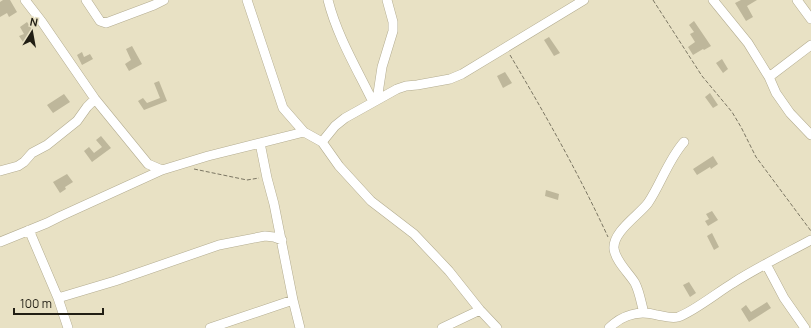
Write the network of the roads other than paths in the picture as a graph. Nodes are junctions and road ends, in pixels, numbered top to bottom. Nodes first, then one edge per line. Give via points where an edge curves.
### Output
1 (25, 0) edge
2 (86, 0) edge
3 (164, 0) edge
4 (247, 0) edge
5 (328, 0) edge
6 (387, 0) edge
7 (584, 0) edge
8 (713, 0) edge
9 (797, 0) edge
10 (811, 19) edge
11 (811, 45) edge
12 (769, 77) junction
13 (95, 100) junction
14 (375, 101) junction
15 (304, 132) junction
16 (810, 133) edge
17 (322, 142) junction
18 (684, 142) dead end
19 (260, 143) junction
20 (162, 170) junction
21 (0, 171) edge
22 (29, 230) junction
23 (282, 240) junction
24 (811, 240) edge
25 (0, 242) edge
26 (766, 264) junction
27 (58, 298) junction
28 (293, 300) junction
29 (480, 310) junction
30 (644, 313) junction
31 (68, 328) edge
32 (210, 328) edge
33 (300, 328) edge
34 (442, 328) edge
35 (497, 328) edge
36 (609, 328) edge
37 (805, 328) edge

1 - 13 street
2 - 3 street via 100,21 106,23
4 - 15 street via 283,108
5 - 14 street via 343,45
6 - 14 street via 393,31
7 - 14 street via 462,74 450,79 406,86
8 - 12 street via 748,44
9 - 10 street
11 - 12 street
12 - 16 street via 776,93 790,113
13 - 20 street via 148,164
13 - 21 street via 77,121 32,153 24,162
14 - 17 street via 345,118
15 - 17 street
15 - 19 street
17 - 29 street via 339,166 371,201 414,234 449,270
18 - 30 street via 676,151 648,204 616,239 614,249 639,292
19 - 20 street
19 - 23 street
20 - 22 street
22 - 25 street
22 - 27 street
23 - 27 street via 265,236 219,245
23 - 28 street
24 - 26 street
26 - 30 street via 688,313 667,317
26 - 37 street via 784,298
27 - 31 street
28 - 32 street
28 - 33 street
29 - 34 street
29 - 35 street
30 - 36 street via 621,318

